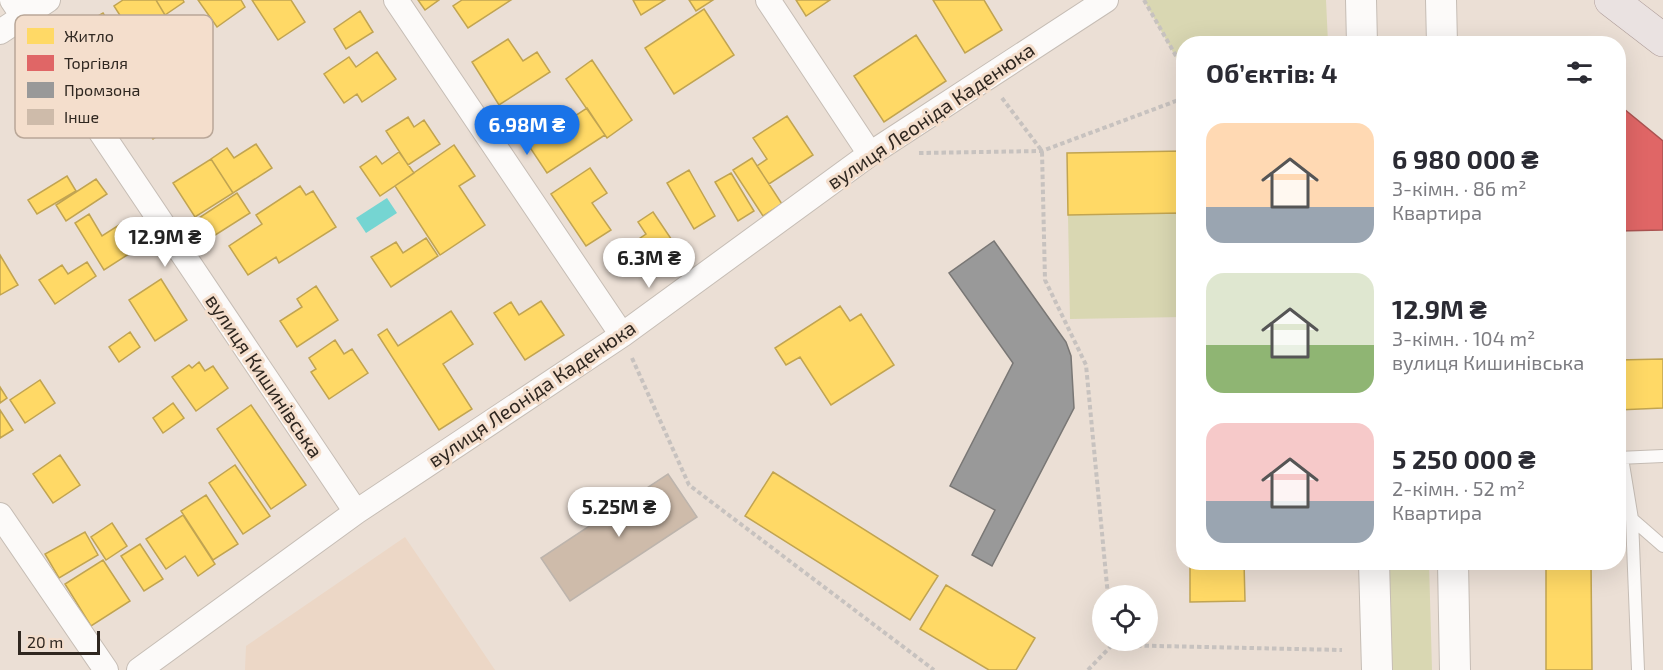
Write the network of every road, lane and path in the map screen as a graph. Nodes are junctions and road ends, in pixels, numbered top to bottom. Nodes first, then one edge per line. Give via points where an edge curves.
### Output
1 (48, 0) edge
2 (396, 0) edge
3 (768, 0) edge
4 (1106, 0) edge
5 (1144, 0) edge
6 (1361, 0) edge
7 (1441, 0) edge
8 (1611, 0) edge
9 (17, 9) edge
10 (1658, 28) edge
11 (0, 32) edge
12 (1362, 36) edge
13 (1442, 36) edge
14 (1176, 56) edge
15 (987, 78) junction
16 (1176, 101) edge
17 (104, 138) edge
18 (1042, 151) junction
19 (916, 153) dead end
20 (870, 154) junction
21 (622, 335) junction
22 (1663, 456) edge
23 (1626, 458) edge
24 (1626, 488) edge
25 (356, 512) junction
26 (0, 515) edge
27 (1632, 519) junction
28 (1663, 546) edge
29 (1374, 570) edge
30 (1453, 570) edge
31 (1107, 585) edge
32 (1158, 644) edge
33 (1342, 650) dead end
34 (1105, 651) edge
35 (106, 670) edge
36 (139, 670) edge
37 (934, 670) edge
38 (1088, 670) edge
39 (1377, 670) edge
40 (1455, 670) edge
41 (1638, 670) edge

1 - 9 street
2 - 21 street
3 - 20 street
4 - 15 street, вулиця Леоніда Каденюка
5 - 14 path
6 - 12 street
7 - 13 street
8 - 10 main road
9 - 11 street
15 - 18 path
15 - 20 street, вулиця Леоніда Каденюка
16 - 18 path
17 - 25 street, вулиця Кишинівська
18 - 19 path
18 - 31 path via 1045,280 1086,364
20 - 21 street, вулиця Леоніда Каденюка
21 - 25 street, вулиця Леоніда Каденюка
21 - 37 path via 689,485
22 - 23 lane
24 - 27 lane
25 - 36 street, вулиця Леоніда Каденюка
26 - 35 street
27 - 28 lane
27 - 41 lane
29 - 39 street
30 - 40 street
32 - 33 path
34 - 38 path

